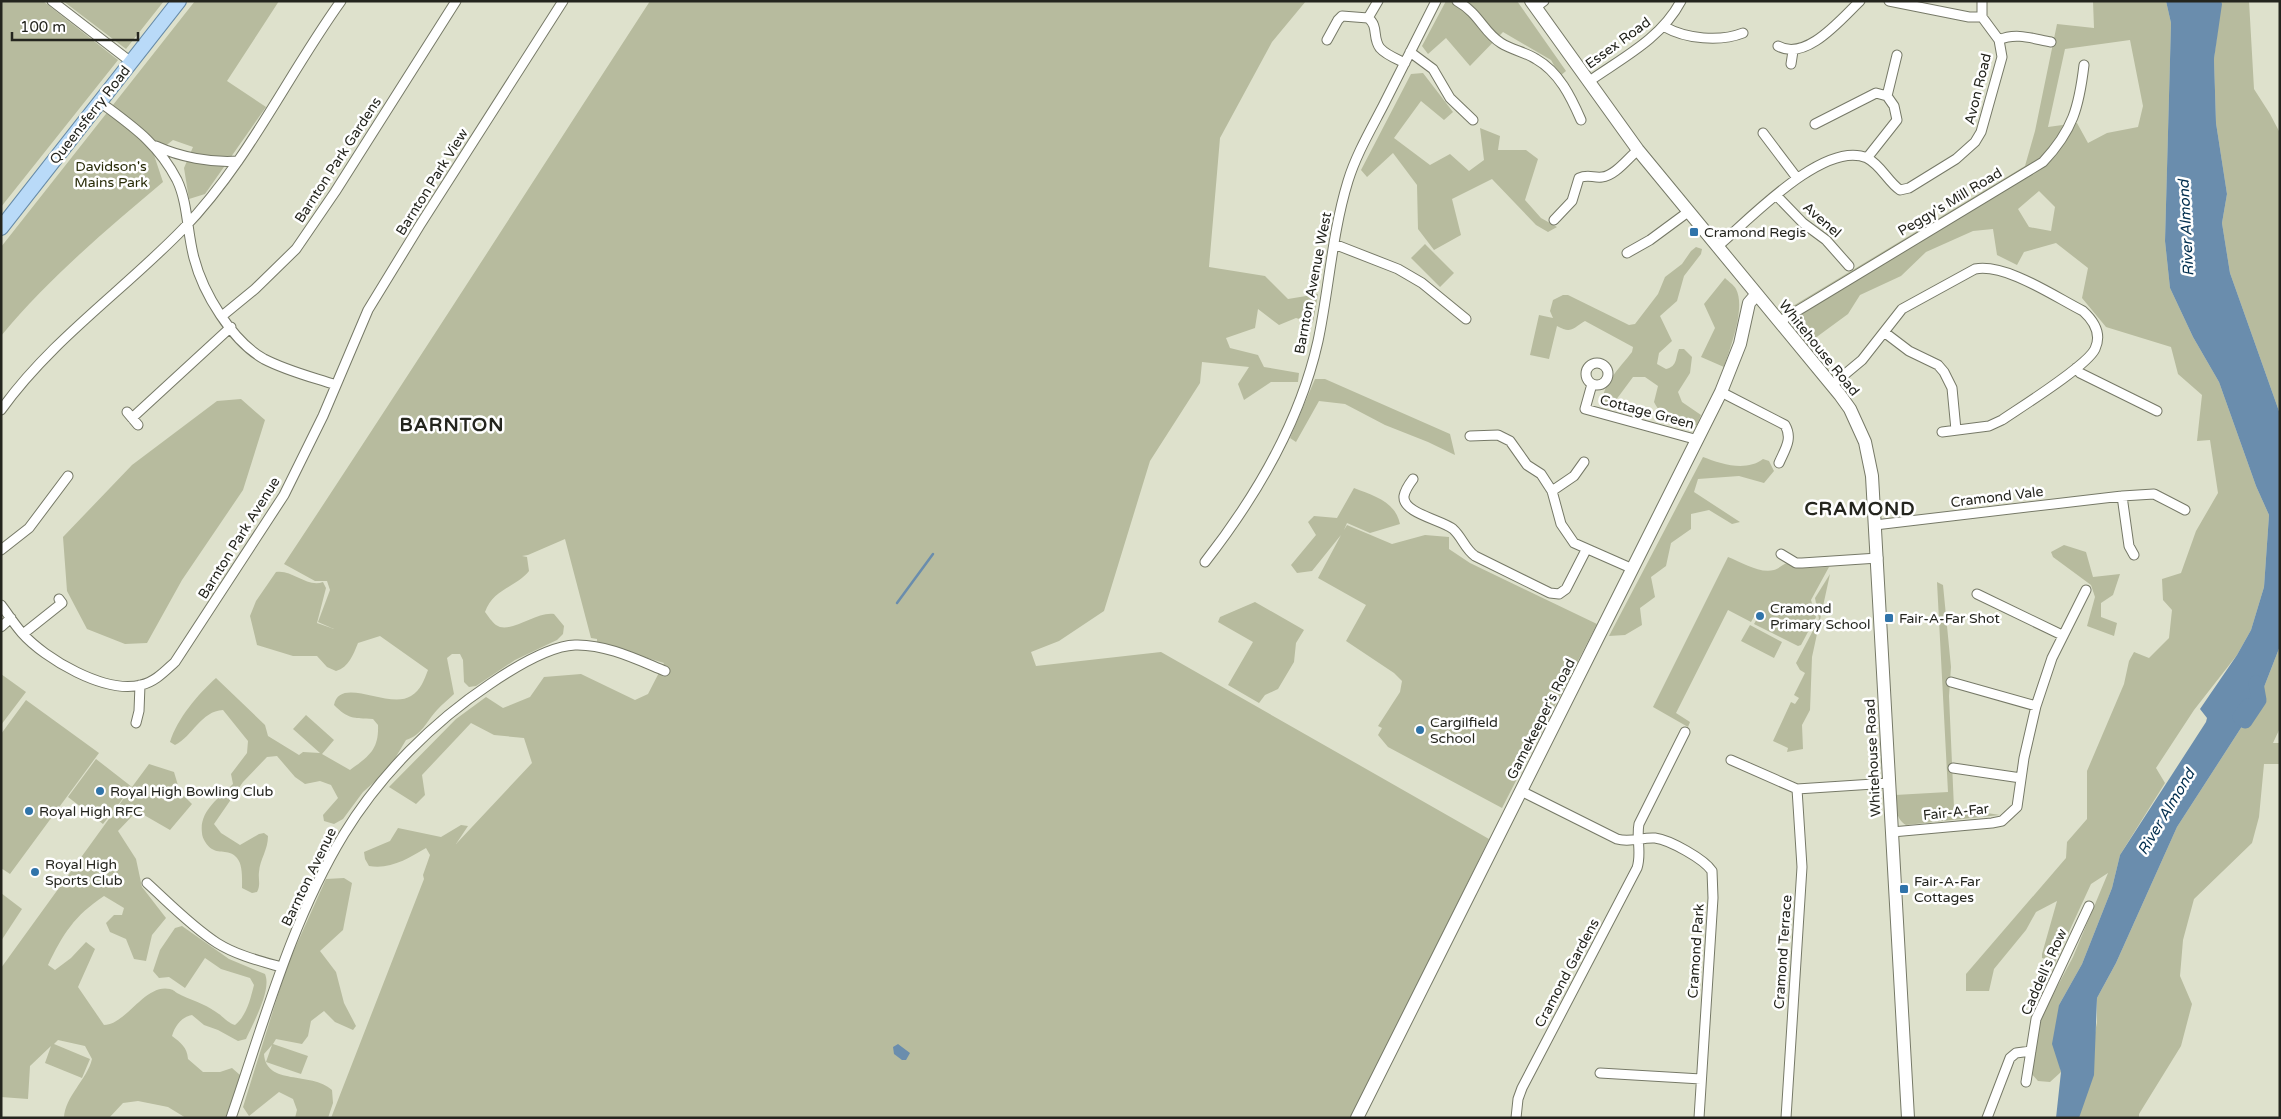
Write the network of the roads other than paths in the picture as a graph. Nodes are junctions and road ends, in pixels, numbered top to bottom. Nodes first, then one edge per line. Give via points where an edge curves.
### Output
1 (52, 1) edge
2 (179, 1) edge
3 (341, 1) edge
4 (456, 1) edge
5 (562, 1) edge
6 (1378, 1) edge
7 (1436, 1) edge
8 (1457, 1) edge
9 (1681, 1) edge
10 (1860, 1) edge
11 (1889, 1) edge
12 (1982, 1) edge
13 (1537, 3) edge
14 (1982, 17) junction
15 (1368, 18) junction
16 (1664, 26) junction
17 (1743, 33) dead end
18 (1327, 40) dead end
19 (1999, 40) junction
20 (2051, 42) dead end
21 (1778, 46) dead end
22 (1793, 51) junction
23 (1410, 52) junction
24 (1896, 58) dead end
25 (131, 62) junction
26 (1405, 63) junction
27 (1792, 64) dead end
28 (2084, 65) dead end
29 (1588, 82) junction
30 (1887, 96) junction
31 (100, 102) junction
32 (1472, 116) dead end
33 (1581, 120) dead end
34 (1820, 123) dead end
35 (1763, 134) dead end
36 (155, 145) junction
37 (1638, 150) junction
38 (1867, 158) junction
39 (238, 161) junction
40 (1797, 178) junction
41 (1776, 195) junction
42 (1688, 212) junction
43 (1554, 220) dead end
44 (188, 224) junction
45 (1, 228) edge
46 (1334, 244) junction
47 (1717, 247) junction
48 (1627, 253) dead end
49 (1849, 266) dead end
50 (1760, 299) junction
51 (222, 316) junction
52 (1466, 320) dead end
53 (1780, 322) junction
54 (231, 327) junction
55 (1884, 332) junction
56 (2076, 368) junction
57 (336, 384) junction
58 (1592, 384) dead end
59 (1832, 384) junction
60 (1721, 392) junction
61 (2152, 406) dead end
62 (1, 410) edge
63 (132, 418) dead end
64 (1956, 430) junction
65 (1942, 432) dead end
66 (1470, 436) dead end
67 (1698, 440) junction
68 (1584, 462) dead end
69 (1779, 463) dead end
70 (68, 476) dead end
71 (1413, 478) dead end
72 (1552, 491) junction
73 (2122, 496) junction
74 (2184, 510) dead end
75 (1875, 525) junction
76 (1, 550) edge
77 (1586, 550) junction
78 (1781, 554) dead end
79 (2134, 555) dead end
80 (1878, 558) junction
81 (1205, 562) dead end
82 (1633, 569) junction
83 (2086, 590) dead end
84 (1977, 594) dead end
85 (59, 599) dead end
86 (1, 605) edge
87 (10, 618) junction
88 (1, 628) edge
89 (23, 634) junction
90 (2062, 635) junction
91 (666, 671) dead end
92 (1951, 682) dead end
93 (140, 685) junction
94 (2036, 706) junction
95 (136, 723) dead end
96 (1685, 732) dead end
97 (1731, 760) dead end
98 (1953, 768) dead end
99 (2021, 778) junction
100 (1890, 783) junction
101 (1797, 789) junction
102 (1521, 792) junction
103 (1892, 832) junction
104 (1637, 840) junction
105 (147, 883) dead end
106 (2089, 906) dead end
107 (282, 967) junction
108 (2031, 1051) junction
109 (1600, 1073) dead end
110 (1701, 1079) junction
111 (2026, 1082) dead end
112 (231, 1118) edge
113 (1357, 1118) edge
114 (1516, 1118) edge
115 (1699, 1118) edge
116 (1786, 1118) edge
117 (1908, 1118) edge
118 (1987, 1118) edge

1 - 25 street
2 - 25 main road, Queensferry Road
3 - 39 street
4 - 51 street, Barnton Park Gardens via 296,248
5 - 57 street, Barnton Park View via 368,310
6 - 15 street
7 - 23 street, Barnton Avenue West
8 - 33 street via 1470,8 1501,44 1545,65 1570,96
9 - 16 street, Essex Road
10 - 22 street via 1828,32
11 - 14 street
12 - 14 street
13 - 29 street, Whitehouse Road
14 - 19 street, Avon Road
15 - 18 street via 1342,16
15 - 26 street via 1376,27 1378,46
16 - 17 street, Essex Road via 1700,38 1734,37
16 - 29 street, Essex Road via 1652,38
19 - 20 street, Avon Road via 2017,36
19 - 38 street, Avon Road via 2002,57 1981,132 1966,150 1909,188 1900,190
21 - 22 street
22 - 27 street
23 - 26 street, Barnton Avenue West
23 - 32 street via 1433,69 1450,98
24 - 30 street
25 - 31 main road, Queensferry Road
26 - 46 street, Barnton Avenue West via 1354,165
28 - 53 street, Peggy's Mill Road via 2080,96 2068,130 2043,162
29 - 37 street, Whitehouse Road
30 - 34 street via 1876,93
30 - 38 street via 1894,106 1897,120
31 - 36 street
31 - 45 main road, Queensferry Road
35 - 40 street
36 - 39 street via 180,155
36 - 44 street via 178,181
37 - 42 street, Whitehouse Road
37 - 43 street via 1605,177 1587,175 1579,178 1575,204
38 - 40 street via 1833,159
39 - 44 street
40 - 41 street
41 - 47 street
41 - 49 street, Avenel via 1803,223 1826,240
42 - 47 street, Whitehouse Road
42 - 48 street via 1643,249
44 - 51 street via 199,275
44 - 62 street via 33,370
46 - 52 street via 1398,269 1422,283
46 - 81 street, Barnton Avenue West via 1317,343 1298,401 1258,488
47 - 50 street, Whitehouse Road
50 - 53 street, Whitehouse Road
50 - 60 street, Gamekeeper's Road via 1743,331
51 - 54 street
53 - 59 street, Whitehouse Road
54 - 57 street via 246,346 262,358 282,368
54 - 63 street
55 - 56 street via 1911,304 1975,269 1994,268 2023,280 2090,318 2096,327 2096,348
55 - 59 street via 1862,360
55 - 64 street via 1944,372 1952,388
56 - 61 street via 2080,373
56 - 64 street via 2002,420 1989,426
57 - 93 street, Barnton Park Avenue via 284,495 189,642 162,674
58 - 67 street, Cottage Green via 1585,409
59 - 75 street, Whitehouse Road via 1850,409 1865,442 1872,476
60 - 67 street, Gamekeeper's Road
60 - 69 street via 1785,425 1789,440
64 - 65 street
66 - 72 street via 1498,435 1510,441 1527,465 1541,474
67 - 82 street, Gamekeeper's Road
68 - 72 street via 1574,476
70 - 76 street via 29,528
71 - 77 street via 1404,495 1405,503 1411,509 1454,530 1475,556 1550,593 1559,594 1566,590
72 - 77 street via 1567,535
73 - 74 street, Cramond Vale via 2154,494
73 - 75 street, Cramond Vale
73 - 79 street via 2129,546
75 - 80 street, Whitehouse Road
77 - 82 street
78 - 80 street via 1796,563
80 - 100 street, Whitehouse Road
82 - 102 street, Gamekeeper's Road
83 - 90 street, Fair-A-Far
84 - 90 street
85 - 89 street via 62,603
86 - 87 street, Barnton Park Avenue
87 - 88 street
87 - 89 street, Barnton Park Avenue
89 - 93 street, Barnton Park Avenue via 56,660 94,680 119,686
90 - 94 street, Fair-A-Far
91 - 107 street, Barnton Avenue via 621,653 575,645 548,653 515,669 455,709 396,766 344,833
92 - 94 street
93 - 95 street
94 - 99 street, Fair-A-Far
96 - 104 street, Cramond Gardens via 1639,824
97 - 101 street
98 - 99 street
99 - 103 street, Fair-A-Far via 2017,807 2002,821
100 - 101 street
100 - 103 street, Whitehouse Road
101 - 116 street, Cramond Terrace via 1802,867
102 - 104 street, Cramond Park via 1617,839
102 - 113 street, Gamekeeper's Road
103 - 117 street, Whitehouse Road
104 - 110 street, Cramond Park via 1658,838 1672,844 1706,864 1713,876
104 - 114 street, Cramond Gardens via 1640,854 1637,868 1522,1088
105 - 107 street via 218,944
106 - 108 street, Caddell's Row via 2036,1020
107 - 112 street, Barnton Avenue
108 - 111 street, Caddell's Row
108 - 118 street via 2016,1053 2010,1058
109 - 110 street
110 - 115 street, Cramond Park

